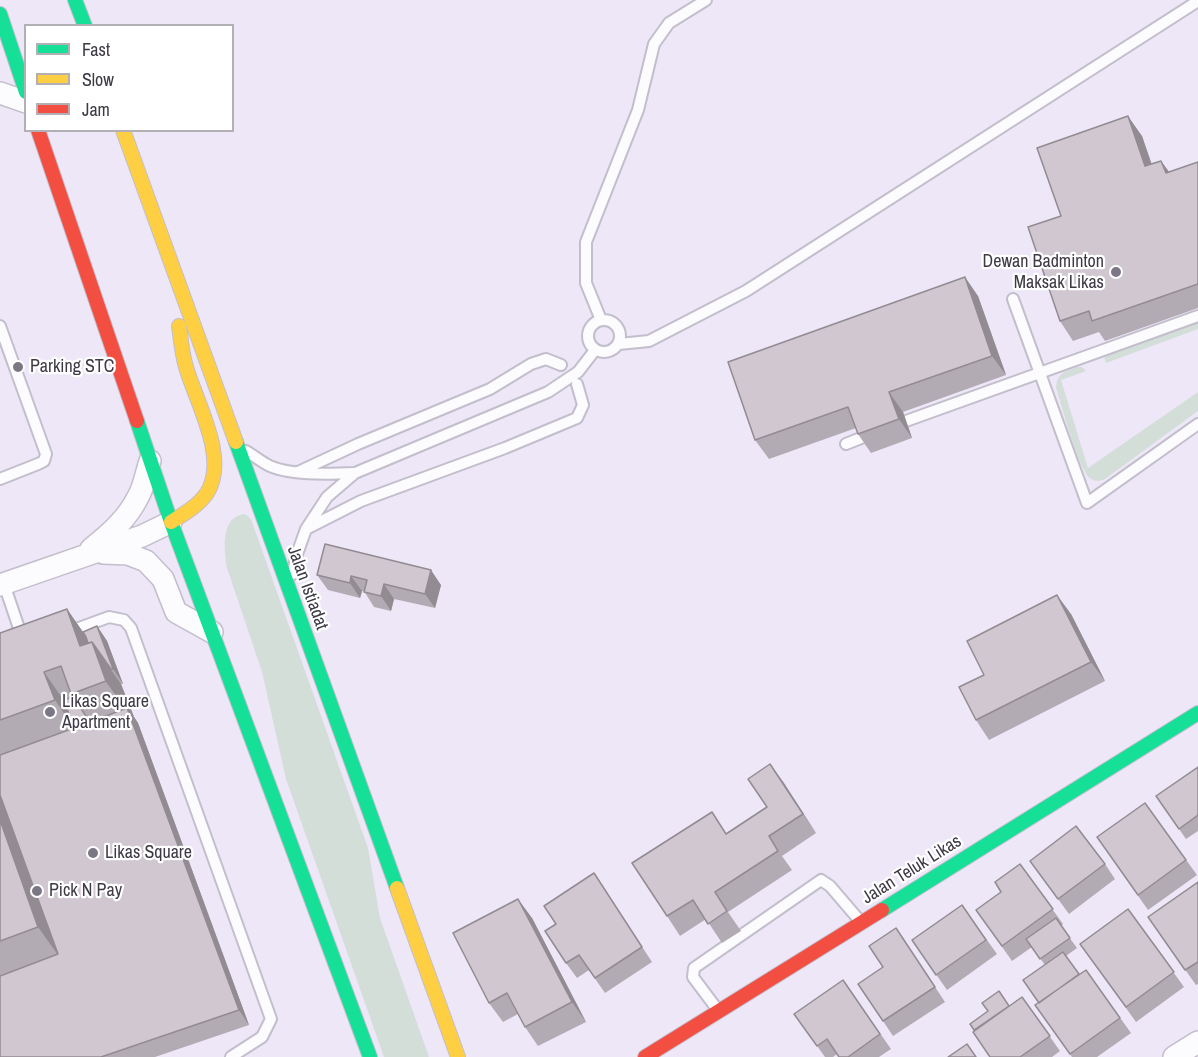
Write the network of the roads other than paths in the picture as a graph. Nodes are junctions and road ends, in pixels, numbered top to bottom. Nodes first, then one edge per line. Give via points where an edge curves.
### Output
1 (75, 0) edge
2 (706, 0) edge
3 (1198, 1) edge
4 (1, 24) edge
5 (84, 24) edge
6 (24, 87) edge
7 (0, 93) edge
8 (24, 101) edge
9 (39, 132) edge
10 (124, 132) edge
11 (165, 246) junction
12 (1013, 299) dead end
13 (1198, 316) edge
14 (601, 320) junction
15 (0, 326) edge
16 (619, 344) junction
17 (594, 350) junction
18 (561, 365) dead end
19 (1039, 372) junction
20 (577, 384) dead end
21 (906, 421) dead end
22 (1198, 424) edge
23 (866, 436) edge
24 (236, 444) junction
25 (846, 444) dead end
26 (150, 461) junction
27 (298, 472) junction
28 (355, 473) junction
29 (0, 479) edge
30 (171, 522) junction
31 (306, 529) junction
32 (89, 555) junction
33 (2, 584) edge
34 (290, 592) junction
35 (212, 632) junction
36 (57, 635) edge
37 (26, 646) edge
38 (1198, 713) edge
39 (862, 922) junction
40 (719, 1011) junction
41 (1198, 1042) edge
42 (459, 1054) edge
43 (231, 1057) edge
44 (370, 1057) edge
45 (645, 1057) edge
46 (1174, 1057) edge

1 - 5 main road
2 - 14 lane via 669,23 654,44 638,110 586,242 586,283
3 - 16 lane via 746,291 649,341
4 - 6 main road
7 - 8 street
9 - 26 main road
10 - 11 main road, Jalan Istiadat
11 - 24 main road, Jalan Istiadat
11 - 30 main road via 186,369 216,456 210,488 184,515
12 - 19 lane
13 - 19 lane
14 - 16 lane via 612,321 619,328
14 - 17 lane via 592,325 588,335
15 - 29 lane via 46,454 39,464
16 - 17 lane via 605,353
17 - 28 lane via 578,372 548,392
18 - 27 lane via 546,359 531,364 490,390
19 - 21 lane
19 - 22 lane via 1087,503
20 - 31 lane via 583,405 577,418 361,501
23 - 25 lane
24 - 27 lane via 268,465
24 - 34 main road, Jalan Istiadat
26 - 30 main road
26 - 32 street via 140,495 128,515
27 - 28 lane
28 - 31 lane via 327,497
30 - 32 street
30 - 35 main road
31 - 34 lane via 296,556
32 - 33 street
32 - 35 street via 128,554 146,561 163,579 176,612
33 - 37 lane
34 - 42 main road, Jalan Istiadat
35 - 44 main road
36 - 43 lane via 109,617 124,620 131,628 271,1020 262,1037
38 - 39 main road, Jalan Teluk Likas
39 - 40 main road, Jalan Teluk Likas
39 - 40 lane via 821,880 694,968 693,977
40 - 45 main road, Jalan Teluk Likas
41 - 46 street

